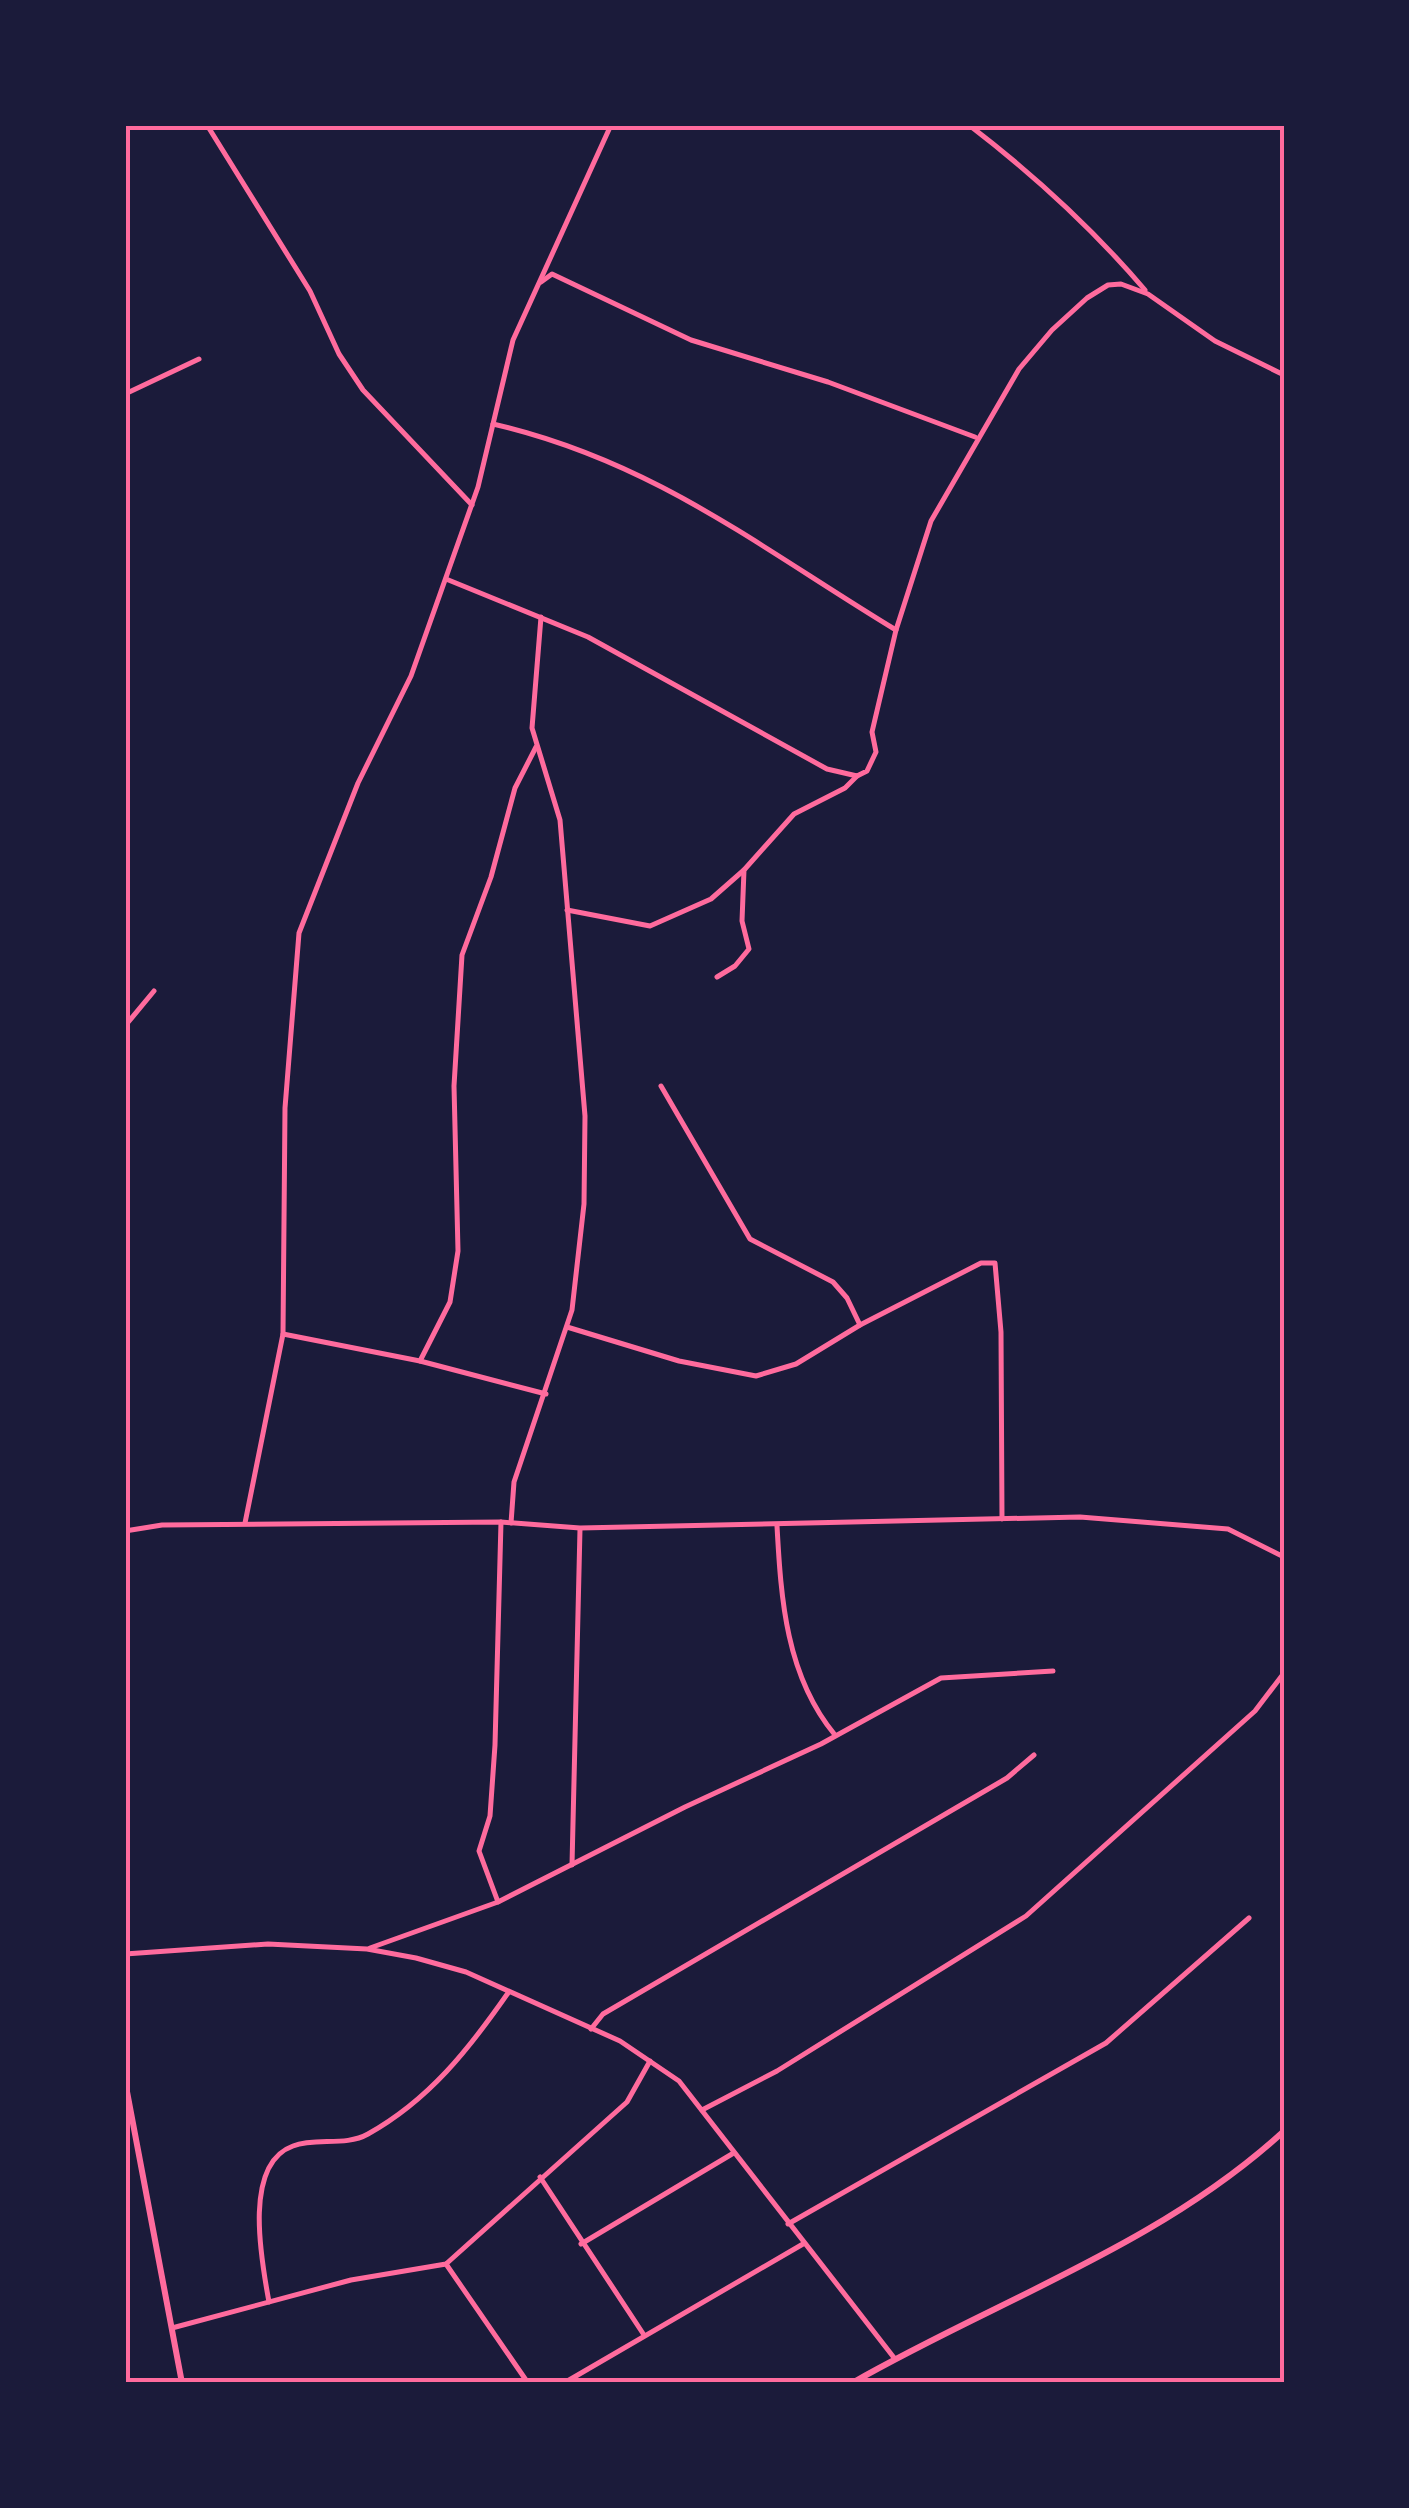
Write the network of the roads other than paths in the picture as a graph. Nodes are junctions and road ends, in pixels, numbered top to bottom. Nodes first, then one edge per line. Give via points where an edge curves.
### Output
1 (207, 125) edge
2 (611, 125) edge
3 (969, 125) edge
4 (538, 284) junction
5 (1148, 294) junction
6 (199, 360) dead end
7 (1284, 375) edge
8 (125, 394) edge
9 (493, 424) junction
10 (976, 437) junction
11 (472, 505) junction
12 (446, 579) junction
13 (541, 616) junction
14 (896, 630) junction
15 (537, 747) junction
16 (857, 776) junction
17 (744, 870) junction
18 (567, 910) junction
19 (717, 977) dead end
20 (154, 991) dead end
21 (125, 1026) edge
22 (660, 1086) dead end
23 (860, 1325) junction
24 (567, 1327) junction
25 (283, 1334) junction
26 (420, 1361) junction
27 (546, 1394) junction
28 (1002, 1518) junction
29 (501, 1522) junction
30 (512, 1522) junction
31 (245, 1524) junction
32 (777, 1525) junction
33 (580, 1528) junction
34 (125, 1531) edge
35 (1284, 1557) edge
36 (1053, 1671) dead end
37 (1284, 1673) edge
38 (835, 1735) junction
39 (1034, 1755) dead end
40 (572, 1866) junction
41 (498, 1902) junction
42 (1249, 1918) dead end
43 (367, 1949) junction
44 (125, 1954) edge
45 (508, 1993) junction
46 (591, 2029) junction
47 (650, 2061) junction
48 (125, 2081) edge
49 (702, 2110) junction
50 (1284, 2130) edge
51 (732, 2154) junction
52 (540, 2178) junction
53 (788, 2224) junction
54 (581, 2244) junction
55 (803, 2244) junction
56 (446, 2264) junction
57 (270, 2302) junction
58 (172, 2328) junction
59 (644, 2335) junction
60 (895, 2358) junction
61 (182, 2383) edge
62 (528, 2383) edge
63 (564, 2383) edge
64 (852, 2383) edge

1 - 11 street via 355,378
2 - 4 street
3 - 5 street via 1110,248
4 - 9 street via 513,340
4 - 10 street via 552,274 574,280 691,340
5 - 7 street via 1215,341
5 - 10 street via 1120,284 1088,298 1019,369
6 - 8 street
9 - 11 street
9 - 14 street via 547,436 704,506
10 - 14 street via 931,521
11 - 12 street
12 - 13 street
12 - 25 street via 299,934 285,1108
13 - 15 street via 532,728
13 - 16 street via 828,769
14 - 16 street via 872,732 876,752
15 - 18 street via 560,820
15 - 26 street via 515,788 462,955 454,1086 458,1250 450,1302
16 - 17 street via 794,814
17 - 18 street via 711,899 650,926
17 - 19 street via 748,949
18 - 24 street via 585,1116 584,1204
20 - 21 street
22 - 23 street via 750,1239 832,1282
23 - 24 street via 796,1364 756,1376 678,1361
23 - 28 street via 981,1263 995,1263
24 - 27 street
25 - 26 street
25 - 31 street
26 - 27 street
27 - 30 street via 514,1482
28 - 32 street
28 - 35 street via 1118,1518 1228,1529
29 - 30 street
29 - 31 street
29 - 41 street via 496,1745 480,1851
30 - 33 street
31 - 34 street
32 - 33 street
32 - 38 street via 793,1653 814,1710
33 - 40 street
36 - 38 street via 942,1678
37 - 49 street via 1255,1711 1026,1916 777,2072
38 - 40 street
39 - 46 street via 990,1788 603,2014
40 - 41 street
41 - 43 street
42 - 53 street via 1106,2043
43 - 44 street via 268,1944
43 - 45 street via 466,1972
45 - 46 street
45 - 57 street via 464,2054 393,2120 362,2138 294,2145 273,2162 260,2188
46 - 47 street
47 - 49 street via 679,2081
47 - 52 street via 627,2102
48 - 58 street
49 - 51 street
50 - 60 street via 1230,2178 1152,2227
51 - 53 street
51 - 54 street
52 - 54 street
52 - 56 street
53 - 55 street
54 - 59 street
55 - 59 street
55 - 60 street
56 - 57 street
56 - 62 street
57 - 58 street
58 - 61 street
59 - 63 street
60 - 64 street

